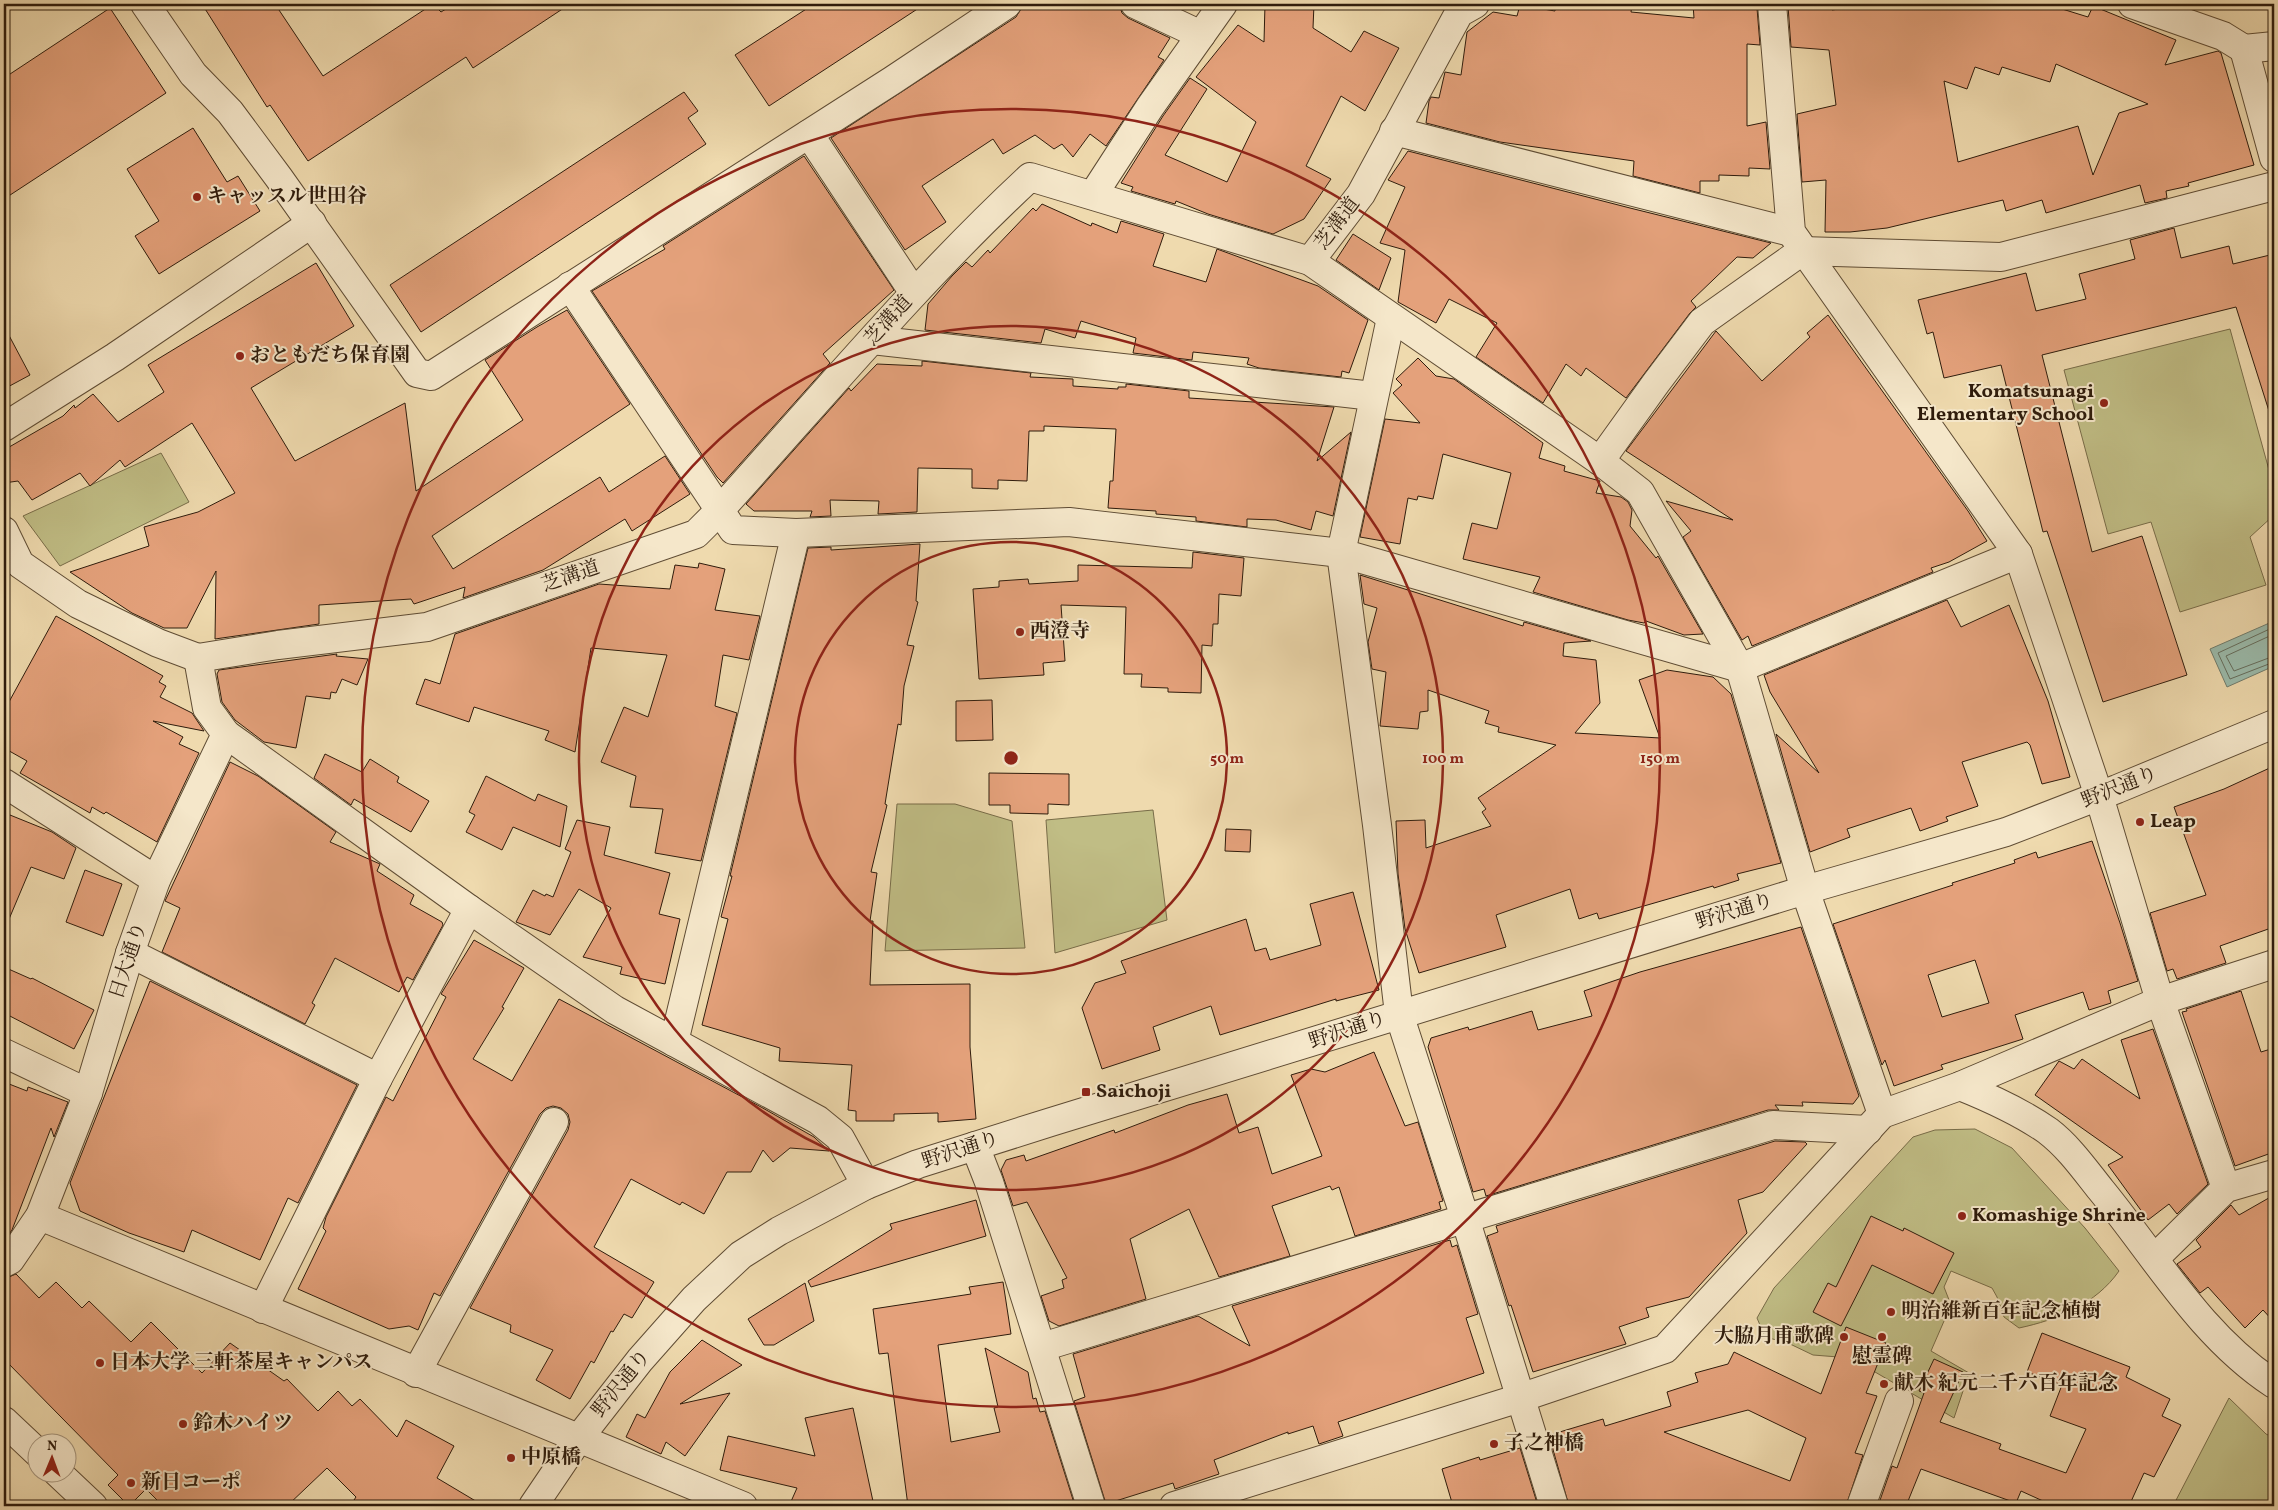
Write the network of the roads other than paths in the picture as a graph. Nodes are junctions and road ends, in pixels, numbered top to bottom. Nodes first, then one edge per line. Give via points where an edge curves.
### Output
1 (145, 4) edge
2 (1007, 4) edge
3 (1135, 4) edge
4 (1222, 4) edge
5 (1475, 4) edge
6 (1772, 4) edge
7 (2132, 4) edge
8 (1200, 35) junction
9 (2274, 46) edge
10 (2244, 49) junction
11 (1394, 131) junction
12 (809, 134) junction
13 (2274, 158) edge
14 (2274, 186) edge
15 (1093, 195) junction
16 (312, 223) junction
17 (1796, 241) junction
18 (1310, 261) junction
19 (570, 286) junction
20 (914, 293) junction
21 (1391, 318) junction
22 (872, 340) junction
23 (1373, 396) junction
24 (4, 427) edge
25 (1600, 461) junction
26 (719, 511) junction
27 (4, 532) edge
28 (796, 533) junction
29 (1341, 553) junction
30 (2018, 554) junction
31 (198, 658) junction
32 (1740, 668) junction
33 (2274, 724) edge
34 (226, 734) junction
35 (4, 783) edge
36 (2099, 796) junction
37 (156, 880) junction
38 (1805, 890) junction
39 (469, 910) junction
40 (130, 953) junction
41 (2274, 964) edge
42 (2160, 1001) junction
43 (1399, 1014) junction
44 (674, 1042) junction
45 (4, 1053) edge
46 (378, 1078) junction
47 (1960, 1086) junction
48 (88, 1093) junction
49 (554, 1122) dead end
50 (1875, 1122) junction
51 (975, 1146) junction
52 (2274, 1174) edge
53 (866, 1185) junction
54 (2226, 1188) junction
55 (40, 1216) junction
56 (1465, 1218) junction
57 (2155, 1258) junction
58 (4, 1263) edge
59 (263, 1310) junction
60 (1042, 1347) junction
61 (416, 1373) junction
62 (2274, 1384) edge
63 (1520, 1398) junction
64 (1900, 1401) dead end
65 (4, 1421) edge
66 (579, 1438) junction
67 (28, 1444) edge
68 (68, 1482) edge
69 (92, 1506) edge
70 (533, 1506) edge
71 (744, 1506) edge
72 (1091, 1506) edge
73 (1174, 1506) edge
74 (1554, 1506) edge
75 (1861, 1506) edge

1 - 16 street via 193,74 230,112
2 - 12 street
3 - 8 street
4 - 8 street
5 - 11 street, 芝溝道 via 1459,12
6 - 17 street
7 - 10 street via 2223,36
8 - 15 street
9 - 10 street
10 - 13 street
11 - 17 street
11 - 18 street, 芝溝道 via 1361,194
12 - 19 street
12 - 20 street
14 - 17 street via 2001,257
15 - 18 street, 芝溝道
15 - 20 street, 芝溝道 via 1030,177
16 - 19 street via 417,374 431,376
16 - 24 street via 115,357
17 - 25 street via 1702,322
17 - 30 street
18 - 21 street
19 - 26 street
20 - 22 street, 芝溝道
21 - 23 street
21 - 25 street
22 - 23 street
22 - 26 street, 芝溝道
23 - 29 street
25 - 32 street via 1640,492
26 - 28 street via 733,530
26 - 31 street, 芝溝道 via 696,534 427,627
27 - 31 street via 20,564 78,604 158,643
28 - 29 street via 1069,522
28 - 44 street
29 - 32 street
29 - 43 street
30 - 32 street
30 - 36 street
31 - 34 street via 208,708
32 - 38 street
33 - 36 street, 野沢通り
34 - 37 street, 日大通り
34 - 39 street
35 - 37 street
36 - 38 street, 野沢通り via 2006,832
36 - 42 street
37 - 40 street, 日大通り
38 - 43 street, 野沢通り
38 - 50 street
39 - 44 street via 616,1010
39 - 46 street
40 - 46 street
40 - 48 street, 日大通り
41 - 42 street
42 - 47 street
42 - 54 street
43 - 51 street, 野沢通り
43 - 56 street
44 - 53 street via 818,1120 840,1138
45 - 48 street
46 - 59 street
47 - 50 street
47 - 57 street via 1991,1099 2048,1132 2070,1152
48 - 55 street, 日大通り
49 - 61 street
50 - 56 street via 1773,1125
50 - 63 street via 1664,1349
51 - 53 street, 野沢通り
51 - 60 street
52 - 54 street
53 - 66 street, 野沢通り via 741,1255 688,1306 640,1360
54 - 57 street
55 - 58 street, 日大通り via 10,1260
55 - 59 street
56 - 60 street
56 - 63 street
57 - 62 street via 2186,1302 2242,1361
59 - 61 street
60 - 72 street
61 - 66 street
63 - 73 street
63 - 74 street
64 - 75 street
65 - 67 street
66 - 70 street, 野沢通り
66 - 71 street
68 - 69 street

